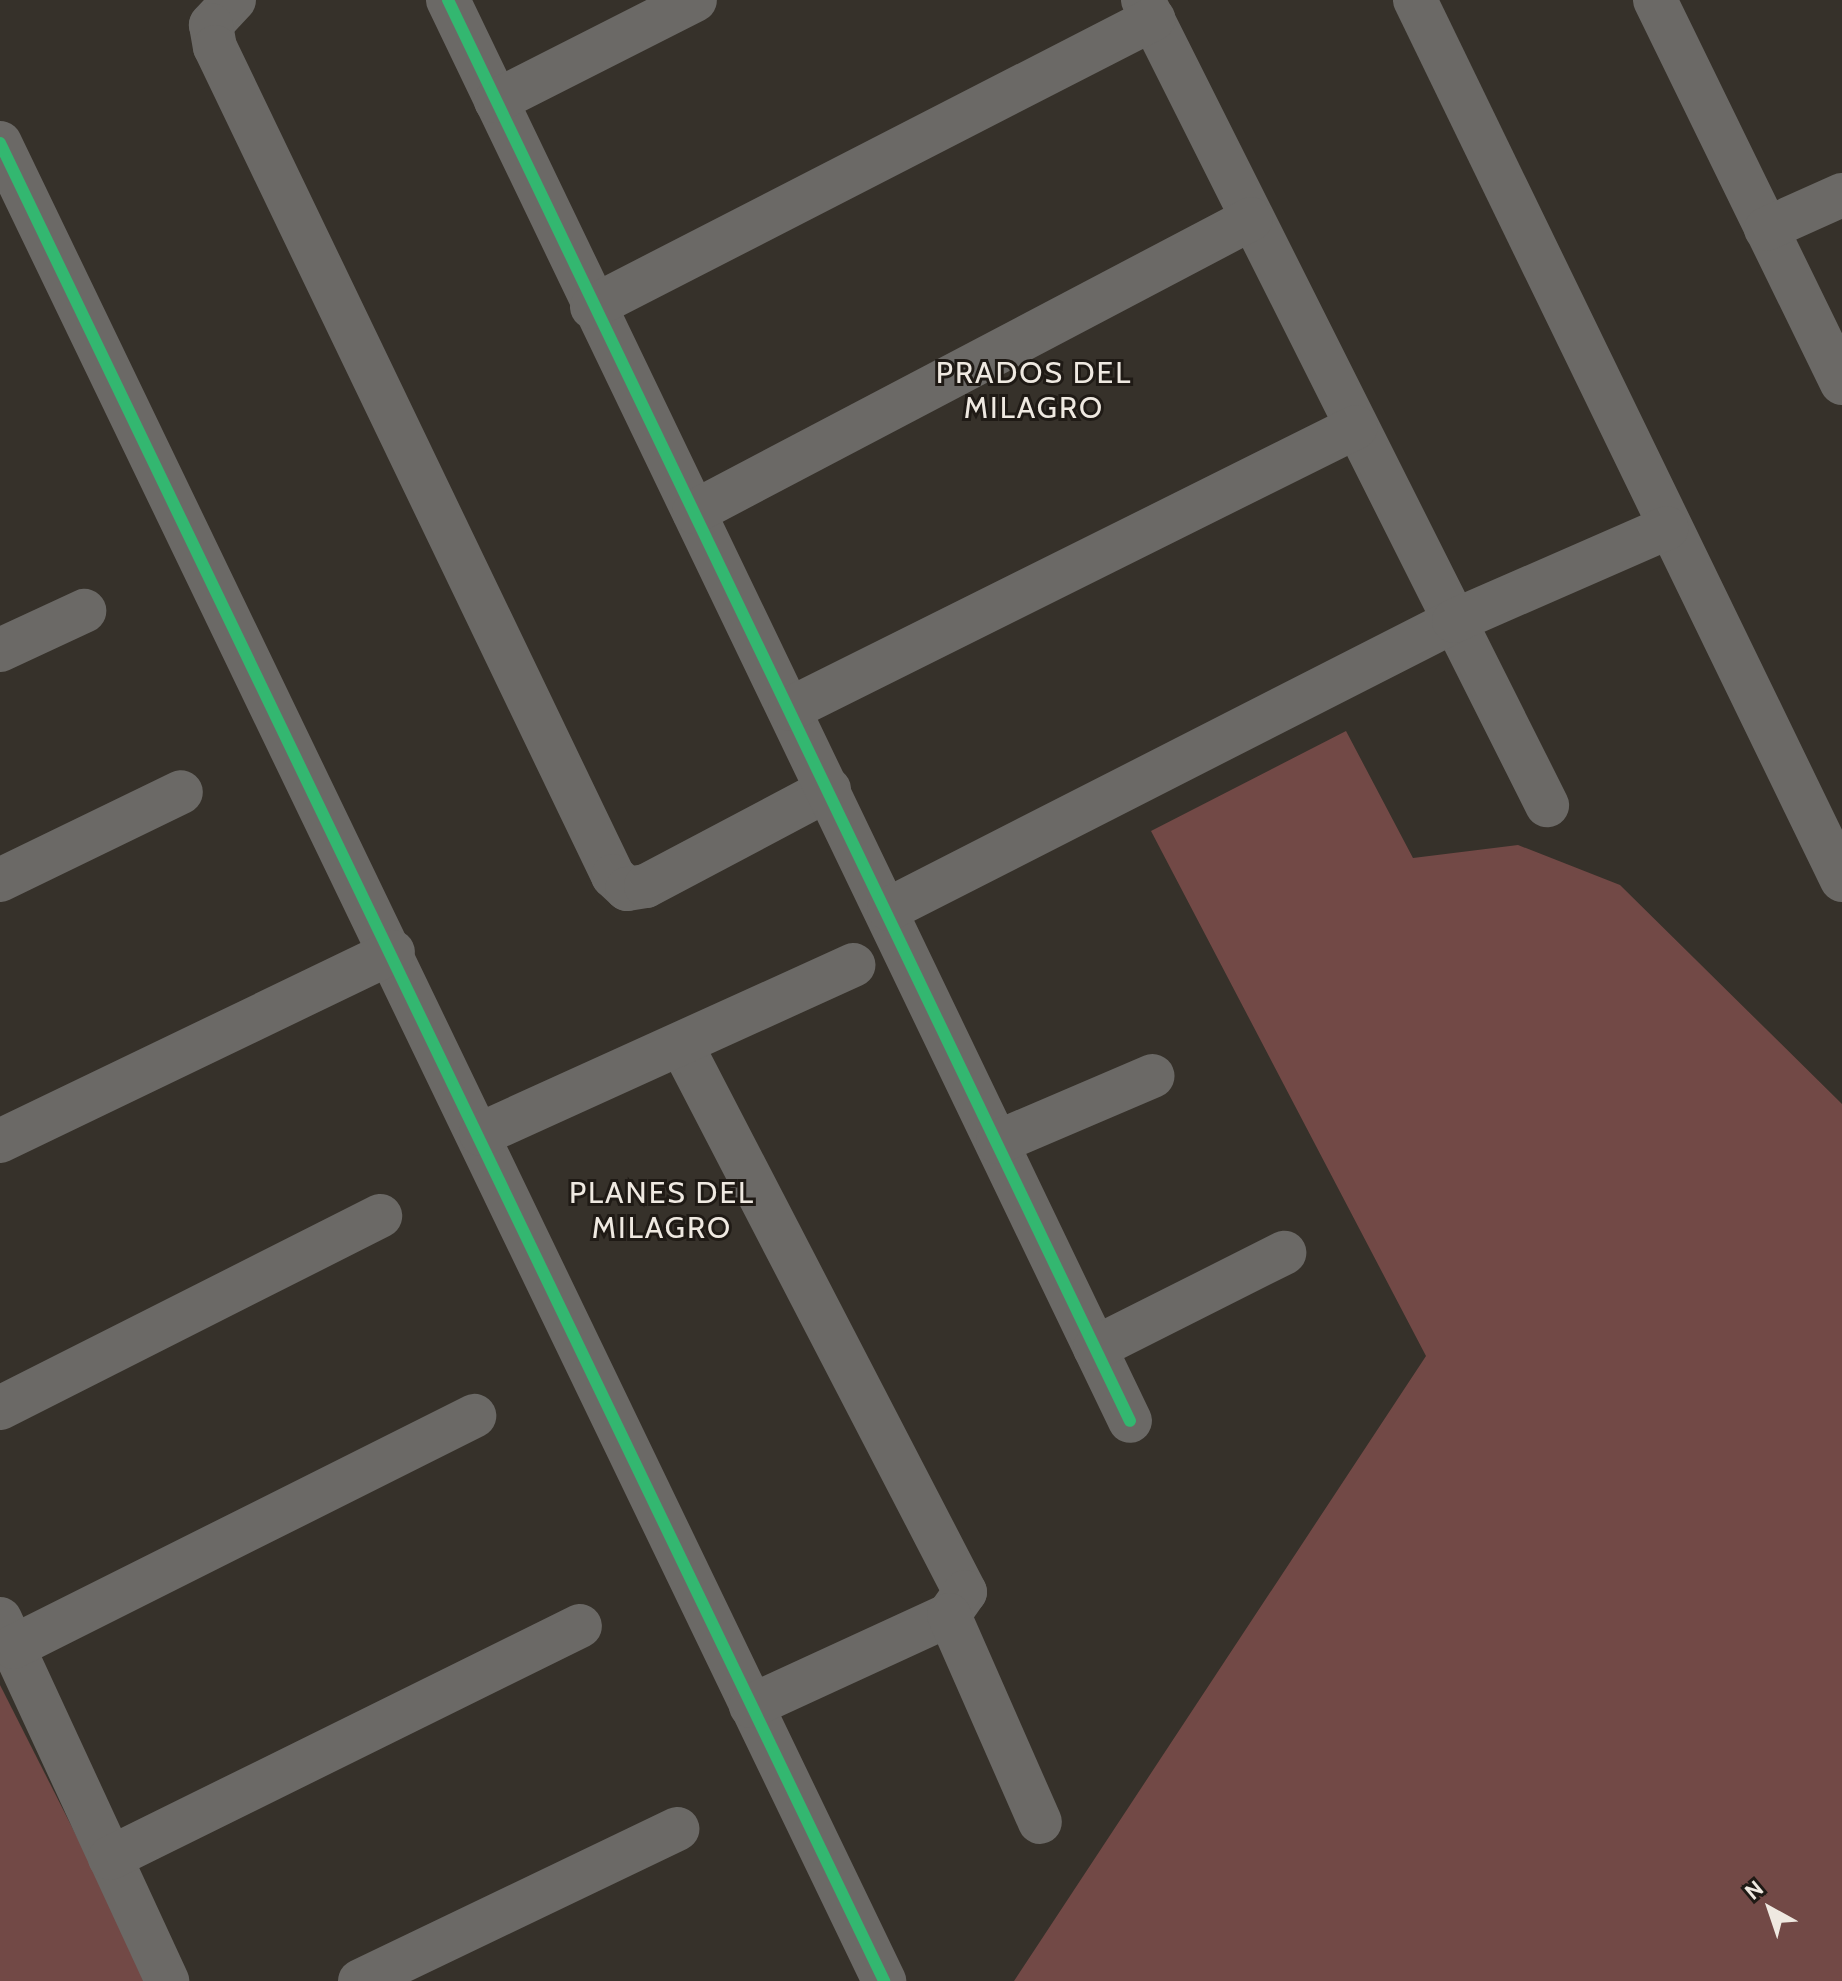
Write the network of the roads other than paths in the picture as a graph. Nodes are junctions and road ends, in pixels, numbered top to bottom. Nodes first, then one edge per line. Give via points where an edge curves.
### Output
1 (234, 0) edge
2 (448, 0) edge
3 (695, 0) edge
4 (1415, 0) edge
5 (1655, 0) edge
6 (1148, 9) edge
7 (496, 101) junction
8 (0, 143) edge
9 (1842, 195) edge
10 (1251, 219) junction
11 (1766, 229) junction
12 (592, 307) junction
13 (1842, 383) edge
14 (1356, 427) junction
15 (694, 512) junction
16 (1667, 528) junction
17 (84, 611) dead end
18 (1454, 621) junction
19 (0, 650) edge
20 (790, 709) junction
21 (829, 789) junction
22 (181, 792) dead end
23 (1547, 805) dead end
24 (0, 880) edge
25 (1842, 880) edge
26 (889, 909) junction
27 (393, 952) junction
28 (853, 965) dead end
29 (682, 1046) junction
30 (1153, 1076) dead end
31 (481, 1134) junction
32 (0, 1141) edge
33 (998, 1142) junction
34 (380, 1216) dead end
35 (1284, 1253) dead end
36 (1095, 1348) junction
37 (0, 1408) edge
38 (474, 1416) dead end
39 (1130, 1421) dead end
40 (949, 1615) junction
41 (580, 1626) dead end
42 (6, 1633) edge
43 (751, 1706) junction
44 (1040, 1822) dead end
45 (677, 1829) dead end
46 (110, 1858) junction
47 (167, 1981) edge
48 (360, 1981) edge
49 (884, 1981) edge

1 - 21 street via 211,25 215,47 613,876 627,889 646,886
2 - 7 street
3 - 7 street
4 - 16 street
5 - 11 street
6 - 10 street
6 - 12 street
7 - 12 street
8 - 27 street
9 - 11 street
10 - 14 street
10 - 15 street
11 - 13 street
12 - 15 street
14 - 18 street
14 - 20 street
15 - 20 street
16 - 18 street
16 - 25 street
17 - 19 street
18 - 23 street
18 - 26 street
20 - 21 street
21 - 26 street
22 - 24 street
26 - 33 street
27 - 31 street
27 - 32 street
28 - 29 street
29 - 31 street
29 - 40 street via 965,1592
30 - 33 street
31 - 43 street
33 - 36 street
34 - 37 street
35 - 36 street
36 - 39 street
38 - 42 street
40 - 43 street
40 - 44 street
41 - 46 street
42 - 46 street
43 - 49 street
45 - 48 street
46 - 47 street

